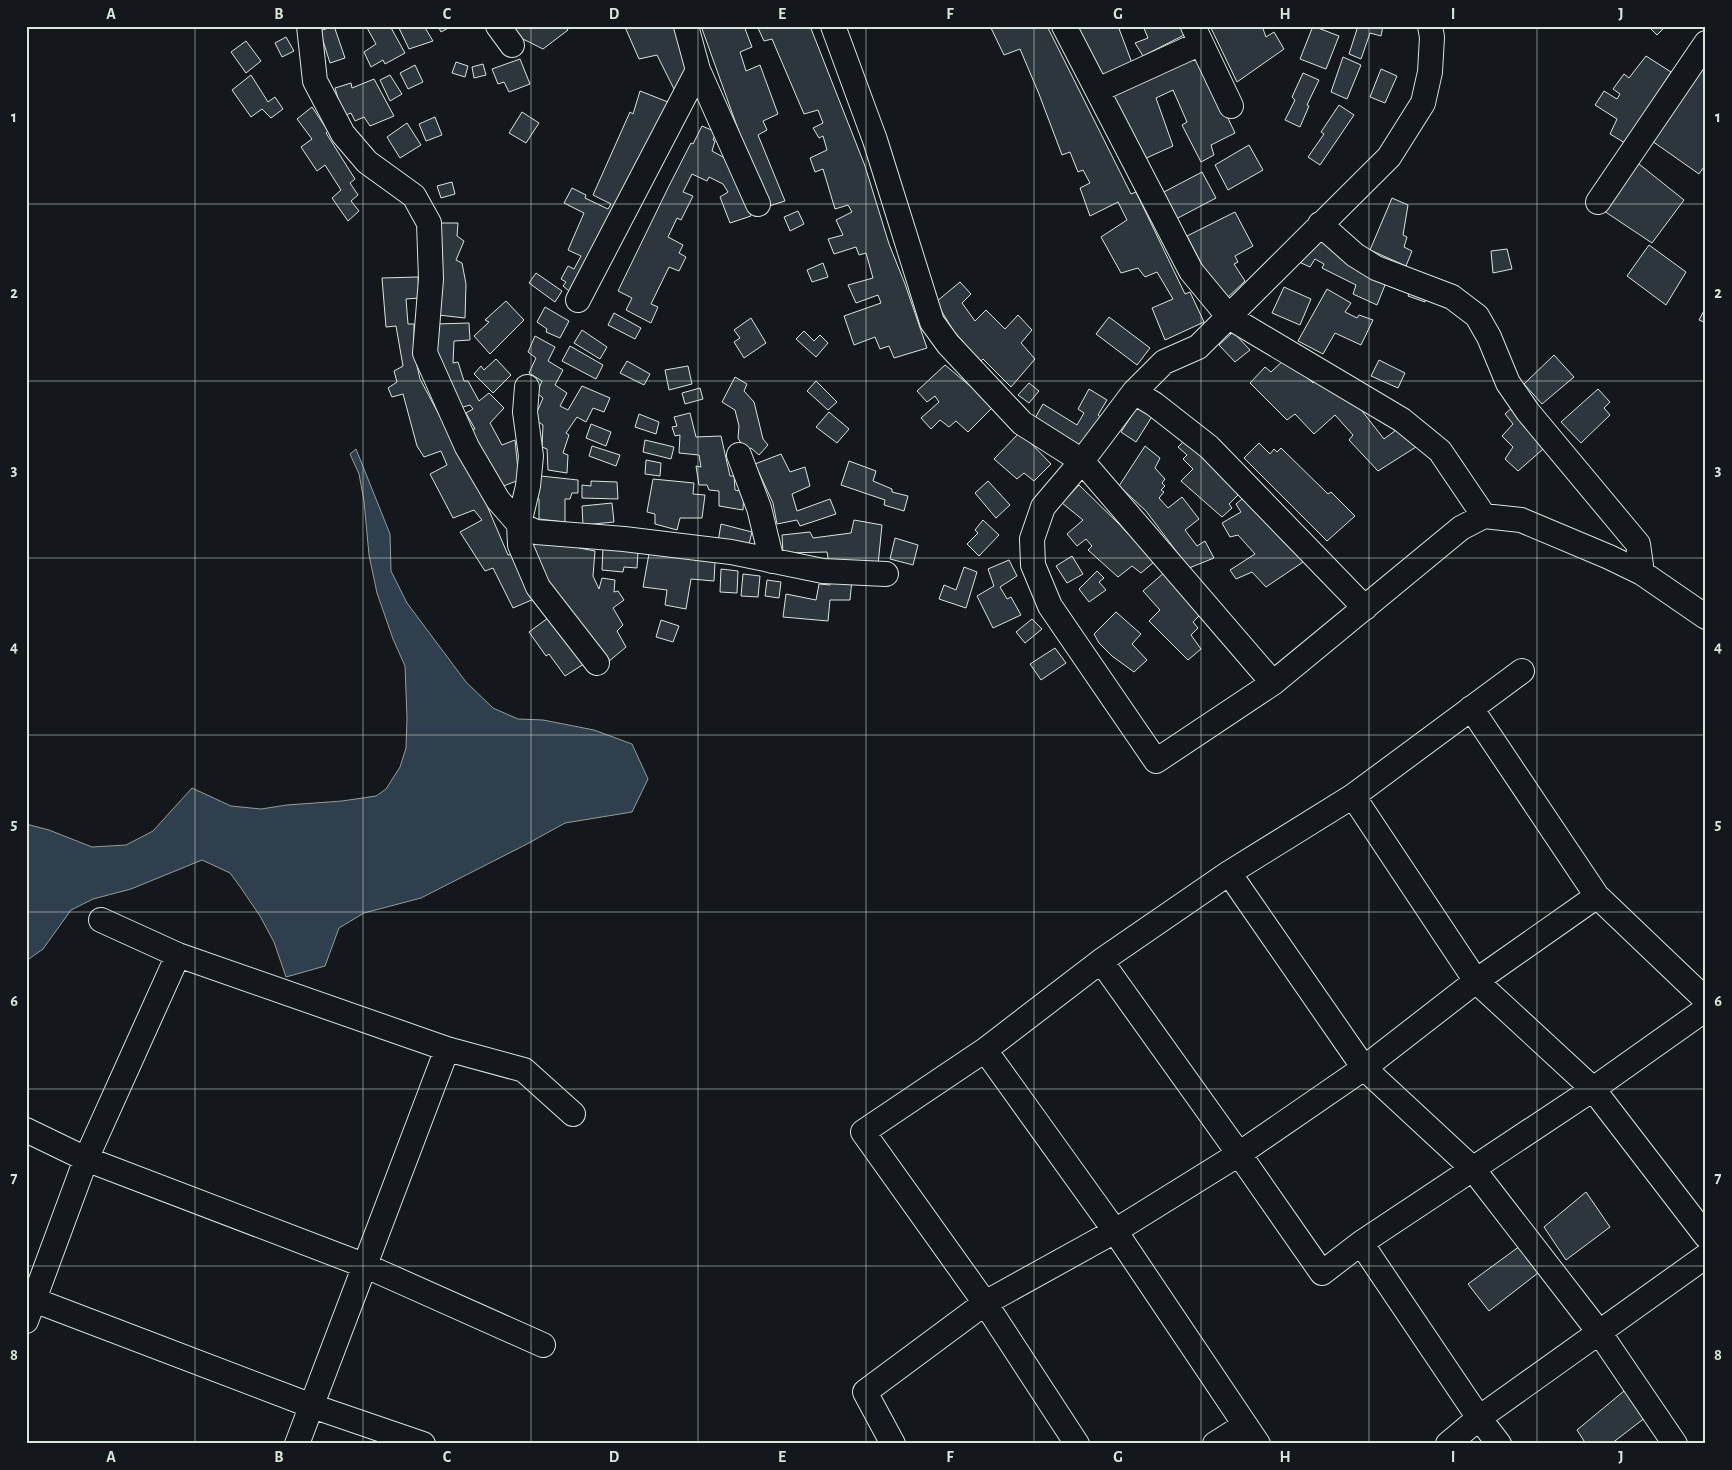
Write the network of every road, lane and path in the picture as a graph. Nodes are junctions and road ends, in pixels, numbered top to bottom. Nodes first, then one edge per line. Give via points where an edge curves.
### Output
1 (309, 26) edge
2 (686, 26) edge
3 (834, 26) edge
4 (1064, 26) edge
5 (1430, 26) edge
6 (1197, 34) edge
7 (1706, 43) edge
8 (698, 70) junction
9 (1098, 90) junction
10 (1231, 106) dead end
11 (1598, 202) dead end
12 (758, 204) dead end
13 (1320, 224) junction
14 (578, 300) dead end
15 (1229, 317) junction
16 (527, 387) dead end
17 (1134, 392) junction
18 (739, 455) dead end
19 (1082, 461) junction
20 (1484, 516) junction
21 (519, 524) junction
22 (772, 561) junction
23 (1642, 573) junction
24 (886, 574) dead end
25 (1365, 608) junction
26 (1706, 617) edge
27 (597, 663) dead end
28 (1522, 671) dead end
29 (1273, 683) junction
30 (1471, 708) junction
31 (1352, 796) junction
32 (1229, 873) junction
33 (1597, 896) junction
34 (101, 920) dead end
35 (178, 955) junction
36 (1101, 961) junction
37 (1476, 981) junction
38 (1706, 1000) edge
39 (1706, 1010) edge
40 (447, 1049) junction
41 (985, 1050) junction
42 (1364, 1068) junction
43 (1593, 1090) junction
44 (573, 1114) dead end
45 (26, 1130) edge
46 (1239, 1154) junction
47 (86, 1159) junction
48 (1473, 1169) junction
49 (1116, 1231) junction
50 (1706, 1236) edge
51 (1361, 1243) junction
52 (1706, 1256) edge
53 (366, 1266) junction
54 (985, 1303) junction
55 (30, 1310) edge
56 (1599, 1332) junction
57 (543, 1346) dead end
58 (312, 1406) junction
59 (1479, 1418) junction
60 (1252, 1434) edge
61 (297, 1444) edge
62 (424, 1444) edge
63 (893, 1444) edge
64 (1077, 1444) edge
65 (1215, 1444) edge
66 (1448, 1444) edge
67 (1499, 1444) edge
68 (1675, 1444) edge

1 - 21 street via 315,81 343,134 367,162 414,196 429,223 430,278 425,354 467,447 498,500
2 - 8 street
3 - 19 street via 875,140 932,322 948,344 1022,423
4 - 9 street
5 - 13 street via 1430,72 1422,103 1389,156
6 - 9 street
6 - 10 street
7 - 11 street
8 - 12 street
8 - 14 street
9 - 15 street via 1191,271
13 - 15 street
13 - 23 street via 1369,264 1452,297 1476,316 1489,337 1508,383 1528,412 1638,544
15 - 17 street via 1198,347 1164,362
15 - 20 street via 1402,420 1440,451
16 - 21 street via 525,412 531,456
17 - 19 street
17 - 25 street via 1209,447
18 - 22 street via 759,508
19 - 29 street
19 - 29 street via 1044,507 1032,539 1034,565 1050,606 1156,761
20 - 23 street via 1521,520
20 - 25 street via 1460,528
21 - 22 street via 536,532 667,544
21 - 27 street via 520,546 538,587
22 - 24 street via 823,571
23 - 26 street
25 - 29 street
28 - 30 street
30 - 31 street
30 - 33 street
31 - 32 street
31 - 37 street
32 - 36 street
32 - 42 street
33 - 37 street
33 - 38 street
34 - 35 street
35 - 40 street
35 - 47 street
36 - 41 street
36 - 46 street
37 - 42 street
37 - 43 street
39 - 43 street
40 - 44 street via 524,1070
40 - 53 street
41 - 49 street
41 - 54 street via 863,1132
42 - 46 street
42 - 48 street
43 - 48 street
43 - 50 street
45 - 47 street
46 - 49 street
46 - 51 street via 1322,1274
47 - 53 street
47 - 55 street
48 - 51 street
48 - 56 street
49 - 54 street
49 - 60 street
51 - 59 street
52 - 56 street
53 - 57 street
53 - 58 street
54 - 63 street via 865,1392
54 - 64 street
55 - 58 street
56 - 59 street
56 - 68 street
58 - 61 street
58 - 62 street
59 - 66 street
59 - 67 street
60 - 65 street

